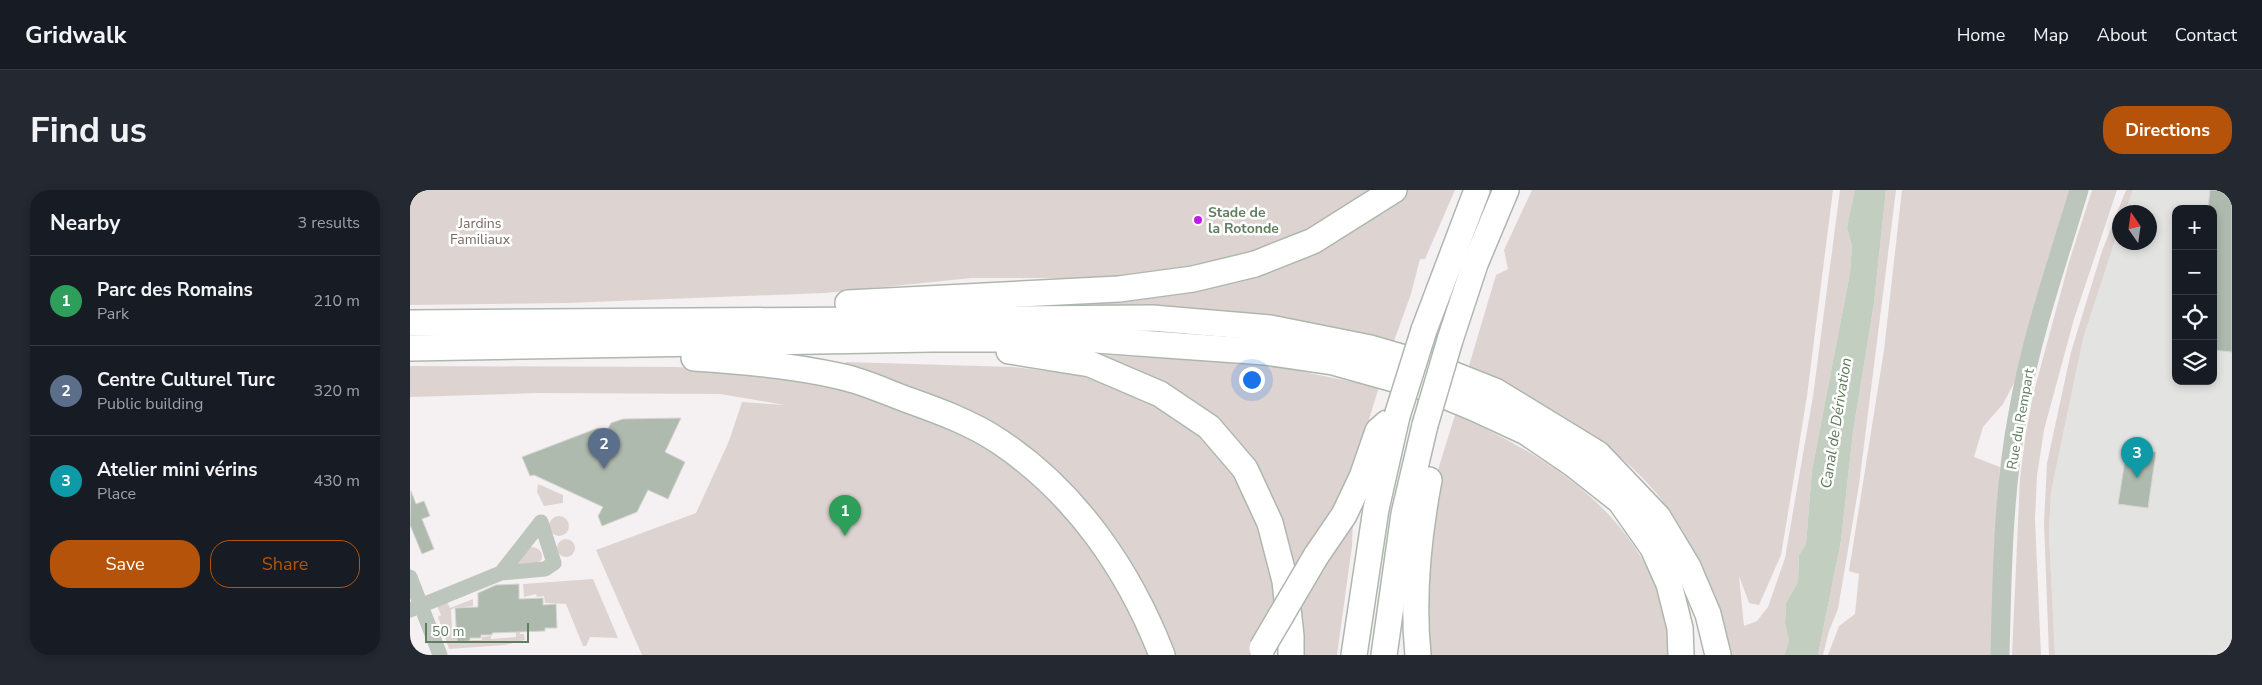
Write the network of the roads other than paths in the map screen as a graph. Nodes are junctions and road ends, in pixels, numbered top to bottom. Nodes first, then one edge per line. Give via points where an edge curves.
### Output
1 (1394, 190) edge
2 (1477, 190) edge
3 (1506, 190) edge
4 (2079, 190) edge
5 (684, 322) junction
6 (410, 323) edge
7 (932, 339) junction
8 (512, 346) junction
9 (410, 348) edge
10 (1397, 416) junction
11 (1425, 425) junction
12 (501, 573) dead end
13 (410, 577) edge
14 (1696, 589) junction
15 (416, 608) edge
16 (1261, 651) edge
17 (440, 655) edge
18 (1162, 655) edge
19 (1291, 655) edge
20 (1354, 655) edge
21 (1384, 655) edge
22 (1418, 655) edge
23 (1681, 655) edge
24 (1703, 655) edge
25 (1718, 655) edge
26 (2000, 655) edge

1 - 5 highway via 1313,241 1255,264 1193,279 1119,289 746,308
2 - 10 highway, bridge via 1424,330
3 - 11 highway, bridge via 1475,264
4 - 26 street, Rue du Rempart via 2042,314 2011,452
5 - 6 highway
5 - 14 highway via 1152,318 1270,328 1370,348 1432,366 1495,391 1598,454 1658,516 1688,568
7 - 8 highway
7 - 19 highway via 1090,364 1160,394 1209,427 1245,469 1270,523 1285,581
7 - 23 highway via 1082,339 1265,352 1333,362 1426,388 1474,408 1526,432 1620,501 1653,548 1669,584 1680,628
8 - 9 highway
8 - 18 highway via 738,361 844,377 946,413 1000,442 1072,504 1130,584
10 - 16 highway, bridge via 1378,431 1344,515 1316,556
10 - 20 highway via 1376,509
11 - 21 highway via 1404,514
11 - 22 highway via 1431,467 1416,572
12 - 15 street
13 - 15 street
14 - 24 highway
14 - 25 highway via 1708,614
15 - 17 street

